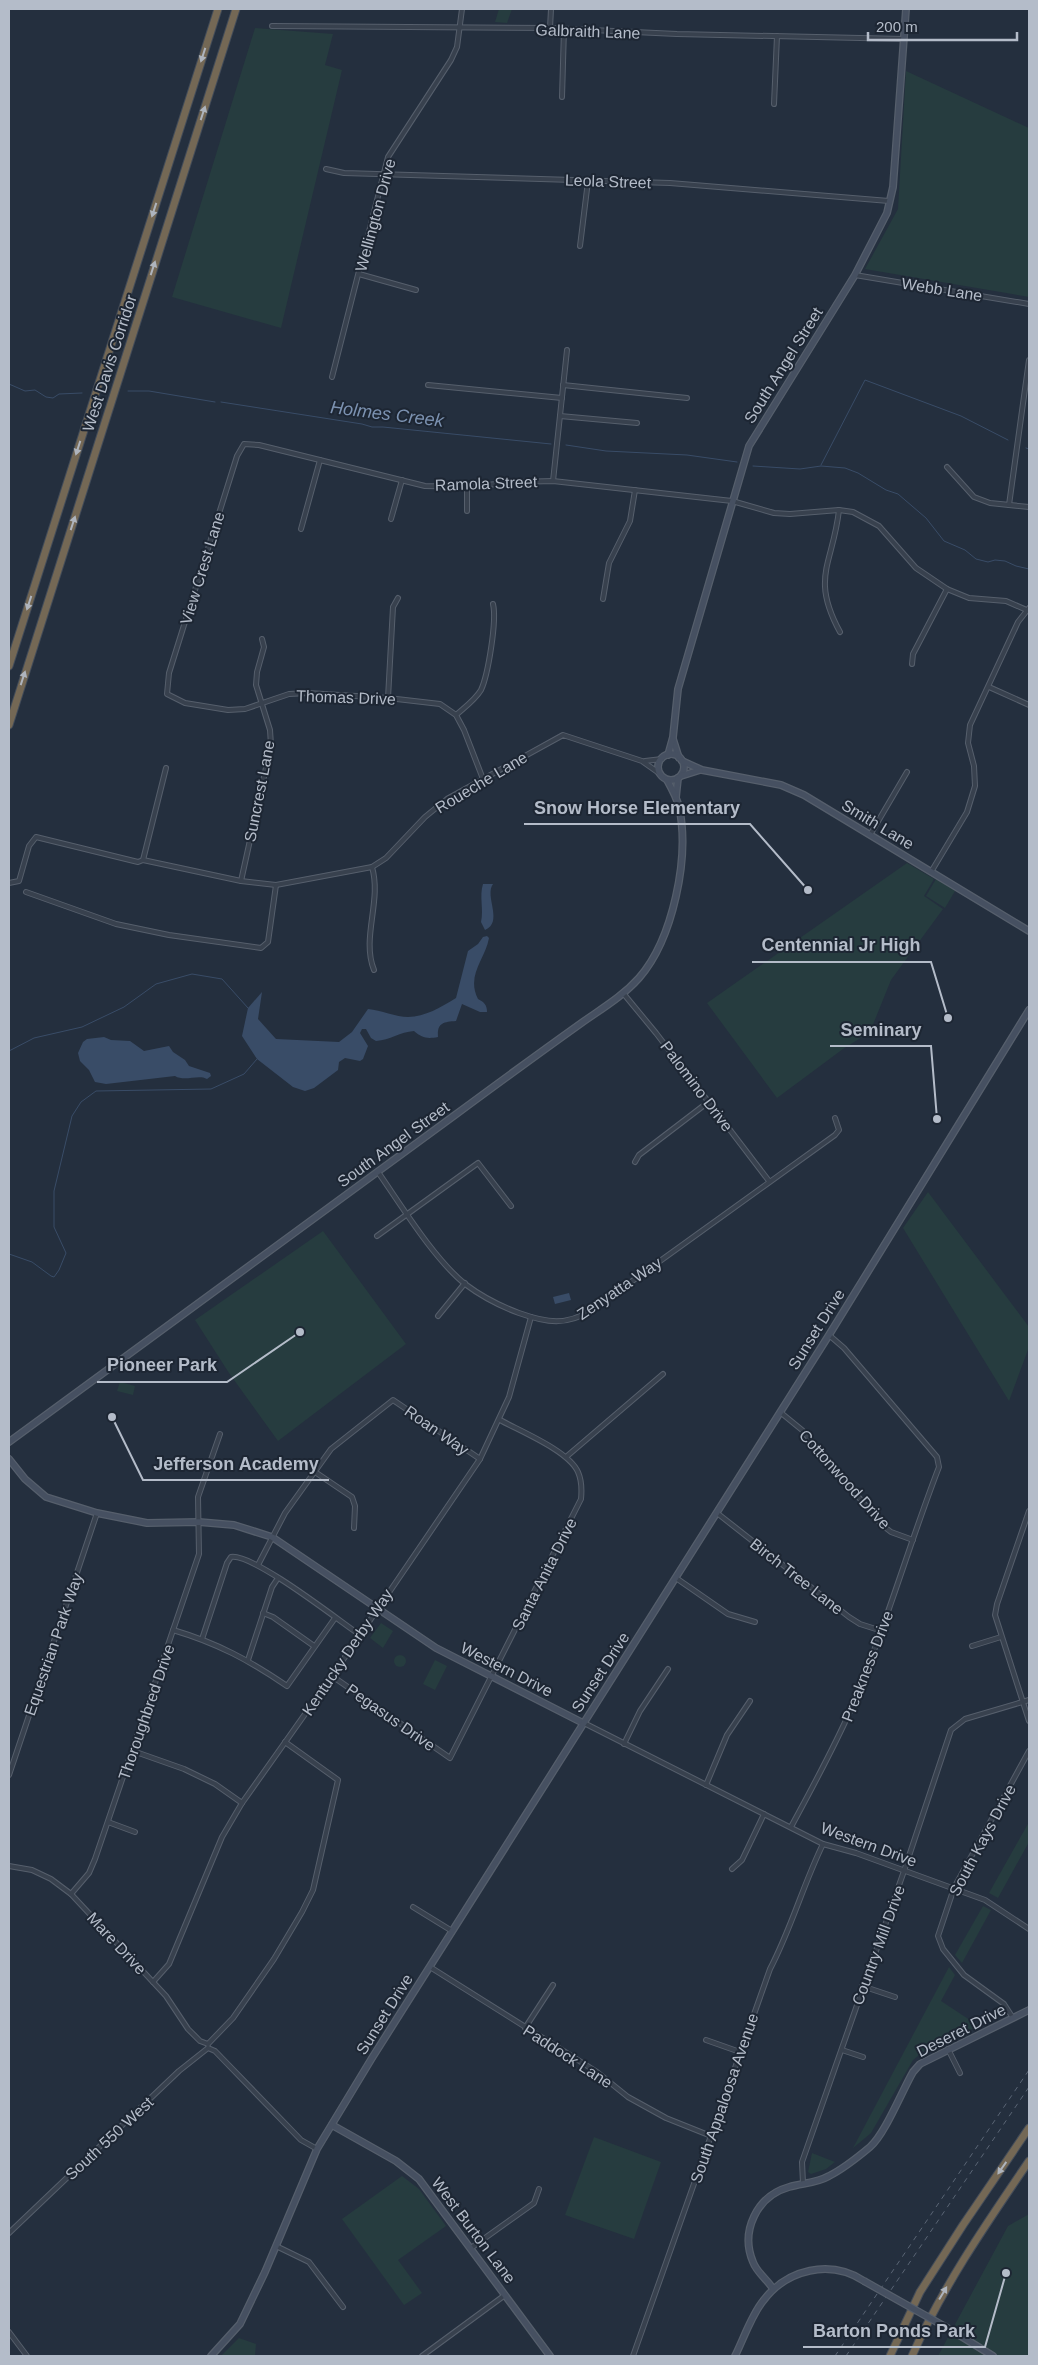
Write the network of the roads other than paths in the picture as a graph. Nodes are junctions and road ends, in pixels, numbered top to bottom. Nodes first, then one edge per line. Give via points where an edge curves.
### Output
1 (218, 9) edge
2 (236, 9) edge
3 (462, 9) edge
4 (551, 9) edge
5 (906, 9) edge
6 (272, 26) dead end
7 (461, 28) junction
8 (550, 28) junction
9 (564, 29) junction
10 (777, 36) junction
11 (904, 39) junction
12 (562, 97) dead end
13 (774, 104) dead end
14 (326, 169) dead end
15 (383, 174) junction
16 (588, 181) junction
17 (890, 201) junction
18 (580, 246) dead end
19 (358, 274) junction
20 (855, 275) junction
21 (416, 290) dead end
22 (1029, 304) edge
23 (566, 350) dead end
24 (1029, 360) edge
25 (332, 377) dead end
26 (428, 385) dead end
27 (563, 385) junction
28 (562, 398) junction
29 (687, 398) dead end
30 (560, 416) junction
31 (638, 424) dead end
32 (244, 444) joint
33 (320, 460) junction
34 (947, 467) dead end
35 (402, 480) junction
36 (553, 481) junction
37 (467, 488) junction
38 (634, 490) junction
39 (732, 501) junction
40 (1009, 505) junction
41 (1029, 507) edge
42 (839, 510) junction
43 (468, 511) dead end
44 (392, 519) dead end
45 (301, 529) dead end
46 (947, 589) junction
47 (398, 598) dead end
48 (603, 599) dead end
49 (493, 604) dead end
50 (1029, 610) edge
51 (840, 632) dead end
52 (262, 638) dead end
53 (912, 664) dead end
54 (9, 666) edge
55 (989, 687) junction
56 (167, 694) joint
57 (388, 698) junction
58 (261, 703) junction
59 (1029, 705) edge
60 (456, 715) junction
61 (9, 725) edge
62 (673, 737) junction
63 (668, 755) junction
64 (662, 759) junction
65 (680, 759) junction
66 (642, 761) junction
67 (166, 768) dead end
68 (702, 770) junction
69 (907, 772) dead end
70 (659, 773) junction
71 (679, 777) junction
72 (484, 779) junction
73 (668, 780) junction
74 (676, 799) junction
75 (870, 835) junction
76 (143, 860) junction
77 (372, 867) junction
78 (931, 872) junction
79 (241, 880) junction
80 (9, 883) edge
81 (276, 885) junction
82 (26, 892) dead end
83 (1029, 930) edge
84 (374, 970) dead end
85 (623, 993) junction
86 (1029, 1010) edge
87 (708, 1102) junction
88 (836, 1118) dead end
89 (635, 1162) dead end
90 (378, 1172) junction
91 (769, 1181) junction
92 (511, 1206) dead end
93 (408, 1213) junction
94 (377, 1236) dead end
95 (465, 1284) junction
96 (438, 1316) dead end
97 (531, 1317) junction
98 (829, 1335) junction
99 (663, 1374) dead end
100 (780, 1412) junction
101 (500, 1420) junction
102 (220, 1434) dead end
103 (9, 1442) edge
104 (566, 1457) junction
105 (9, 1458) edge
106 (480, 1460) junction
107 (314, 1472) junction
108 (1029, 1511) edge
109 (97, 1513) junction
110 (717, 1513) junction
111 (199, 1522) junction
112 (354, 1528) dead end
113 (272, 1537) junction
114 (913, 1540) junction
115 (258, 1565) junction
116 (278, 1578) junction
117 (676, 1578) junction
118 (377, 1608) junction
119 (263, 1613) junction
120 (335, 1618) junction
121 (755, 1622) dead end
122 (173, 1630) junction
123 (882, 1631) junction
124 (360, 1635) junction
125 (1001, 1637) junction
126 (202, 1639) junction
127 (314, 1646) junction
128 (972, 1646) dead end
129 (248, 1660) junction
130 (668, 1669) dead end
131 (332, 1676) junction
132 (490, 1676) junction
133 (1029, 1700) edge
134 (750, 1701) dead end
135 (1023, 1702) junction
136 (1029, 1721) edge
137 (583, 1723) junction
138 (285, 1742) junction
139 (624, 1744) junction
140 (133, 1751) junction
141 (1029, 1751) edge
142 (450, 1758) joint
143 (9, 1774) edge
144 (706, 1786) junction
145 (242, 1803) junction
146 (764, 1814) junction
147 (108, 1822) junction
148 (791, 1827) junction
149 (136, 1832) dead end
150 (823, 1844) junction
151 (9, 1866) edge
152 (732, 1869) dead end
153 (904, 1871) junction
154 (954, 1888) junction
155 (71, 1894) junction
156 (413, 1907) dead end
157 (1029, 1928) edge
158 (452, 1931) junction
159 (430, 1967) junction
160 (153, 1982) junction
161 (553, 1985) dead end
162 (862, 1986) junction
163 (895, 1996) dead end
164 (1029, 2010) edge
165 (1013, 2020) junction
166 (525, 2028) junction
167 (706, 2040) dead end
168 (208, 2046) junction
169 (948, 2049) junction
170 (842, 2050) junction
171 (740, 2052) junction
172 (862, 2057) dead end
173 (960, 2073) dead end
174 (332, 2124) junction
175 (1029, 2128) edge
176 (711, 2136) junction
177 (317, 2149) junction
178 (1029, 2161) edge
179 (803, 2183) junction
180 (539, 2189) dead end
181 (9, 2233) edge
182 (276, 2246) junction
183 (471, 2248) junction
184 (774, 2289) junction
185 (505, 2294) junction
186 (343, 2306) dead end
187 (9, 2332) edge
188 (27, 2356) edge
189 (211, 2356) edge
190 (422, 2356) edge
191 (550, 2356) edge
192 (633, 2356) edge
193 (735, 2356) edge
194 (890, 2356) edge
195 (913, 2356) edge
196 (993, 2356) edge

1 -> 54 highway, West Davis Corridor
61 -> 2 highway, West Davis Corridor
3 - 7 street, Wellington Drive
4 - 8 street
5 - 11 street, South Angel Street
6 - 7 street, Galbraith Lane
7 - 8 street, Galbraith Lane
7 - 15 street, Wellington Drive via 451,60 388,157
8 - 9 street, Galbraith Lane
9 - 10 street, Galbraith Lane
9 - 12 street
10 - 11 street, Galbraith Lane
10 - 13 street
11 - 17 street, South Angel Street
14 - 15 street, Leola Street
15 - 16 street, Leola Street
15 - 19 street, Wellington Drive
16 - 17 street, Leola Street via 680,184
16 - 18 street
17 - 20 street, South Angel Street
19 - 21 street
19 - 25 street, Wellington Drive
20 - 22 street, Webb Lane
20 - 39 street, South Angel Street via 749,446
23 - 27 street
24 - 40 street
26 - 28 street
27 - 28 street
27 - 29 street
28 - 30 street
30 - 31 street
30 - 36 street
32 - 33 street, Ramola Street
32 - 56 street, View Crest Lane via 237,456 169,673
33 - 35 street, Ramola Street
33 - 45 street
34 - 40 street via 974,497
35 - 37 street, Ramola Street via 425,486
35 - 44 street
36 - 37 street, Ramola Street
36 - 38 street, Ramola Street
37 - 43 street
38 - 39 street, Ramola Street
38 - 48 street via 630,521 609,563
39 - 42 street, Ramola Street via 774,513
39 - 62 street, South Angel Street via 678,689
40 - 41 street
42 - 46 street, Ramola Street via 853,512 879,526 916,568
42 - 51 street via 836,533 827,556 824,592 830,614
46 - 50 street, Ramola Street via 969,598 1006,601
46 - 53 street via 913,654
47 - 57 street via 393,607
49 - 60 street via 494,625 481,689 472,702
50 - 55 street via 1018,622
52 - 58 street, Suncrest Lane via 264,647 256,685
55 - 59 street
55 - 78 street via 970,726 968,743 975,786 966,812
56 - 58 street, Thomas Drive via 185,703 228,710 245,709
57 - 58 street, Thomas Drive via 308,693 289,694
57 - 60 street, Thomas Drive via 440,704
58 - 79 street, Suncrest Lane via 270,730 271,745
60 - 72 street
62 - 63 street, South Angel Street
62 - 65 street, South Angel Street
63 - 64 street
63 - 65 street
64 - 66 street
64 - 70 street via 658,765
65 - 68 street, Smith Lane
65 - 71 street via 684,769
66 - 70 street
66 - 72 street, Roueche Lane via 563,736
67 - 76 street
68 - 71 street, Smith Lane
68 - 75 street, Smith Lane via 781,785 804,795
69 - 75 street
70 - 73 street
71 - 73 street
71 - 74 street, South Angel Street
72 - 77 street, Roueche Lane via 447,799 386,858
73 - 74 street, South Angel Street
74 - 85 street, South Angel Street via 681,839 672,908 655,954
75 - 78 street, Smith Lane
76 - 79 street, Roueche Lane
76 - 80 street, Roueche Lane via 138,862 36,837 29,846 19,881
77 - 81 street, Roueche Lane
77 - 84 street via 376,886 368,957
78 - 83 street, Smith Lane
79 - 81 street, Roueche Lane
81 - 82 street via 268,942 261,948 116,924
85 - 87 street, Palomino Drive
85 - 90 street, South Angel Street
86 - 98 street, Sunset Drive
87 - 89 street via 639,1154
87 - 91 street, Palomino Drive
88 - 91 street, Zenyatta Way via 839,1130 835,1135
90 - 93 street, Zenyatta Way
90 - 103 street, South Angel Street
91 - 97 street, Zenyatta Way via 577,1319 563,1322
92 - 93 street via 478,1162
93 - 94 street
93 - 95 street, Zenyatta Way via 444,1263
95 - 96 street
95 - 97 street, Zenyatta Way via 502,1306
97 - 101 street, Kentucky Derby Way
98 - 100 street, Sunset Drive
98 - 114 street, Preakness Drive via 844,1348 937,1456 940,1467
99 - 104 street
100 - 110 street, Sunset Drive
100 - 114 street, Cottonwood Drive via 802,1430 882,1525
101 - 104 street, Santa Anita Drive
101 - 106 street, Kentucky Derby Way
102 - 111 street, Thoroughbred Drive via 198,1497
104 - 132 street, Santa Anita Drive via 578,1471 581,1499
105 - 109 street, Western Drive via 24,1479 46,1497
106 - 107 street, Roan Way via 394,1400 331,1449
106 - 118 street, Kentucky Derby Way
107 - 112 street via 352,1497
107 - 113 street
108 - 125 street via 997,1604 995,1615
109 - 111 street, Western Drive via 147,1523
109 - 143 street, Equestrian Park Way
110 - 117 street, Sunset Drive
110 - 123 street, Birch Tree Lane via 850,1617
111 - 113 street, Western Drive via 234,1525
111 - 122 street, Thoroughbred Drive via 199,1554
113 - 115 street
113 - 118 street, Western Drive
114 - 123 street, Preakness Drive
115 - 116 street
115 - 126 street via 237,1556 227,1563
116 - 119 street
116 - 120 street
117 - 121 street via 728,1614
117 - 137 street, Sunset Drive
118 - 124 street, Kentucky Derby Way
118 - 132 street, Western Drive via 436,1648
119 - 127 street via 274,1617
119 - 129 street
120 - 124 street
120 - 127 street
122 - 126 street
122 - 140 street, Thoroughbred Drive
123 - 148 street, Preakness Drive via 852,1708
124 - 131 street, Kentucky Derby Way
125 - 128 street
125 - 135 street
126 - 129 street
127 - 129 street via 287,1686
130 - 139 street
131 - 138 street, Kentucky Derby Way
131 - 142 street, Pegasus Drive
132 - 137 street, Western Drive
132 - 142 street, Santa Anita Drive
133 - 135 street, Country Mill Drive
134 - 144 street via 727,1735
135 - 136 street
135 - 153 street, Country Mill Drive via 965,1719 951,1730
137 - 139 street, Western Drive
137 - 158 street, Sunset Drive
138 - 145 street, Kentucky Derby Way
138 - 168 street, South 550 West via 338,1780 313,1890 274,1959
139 - 144 street, Western Drive
140 - 145 street via 216,1784
140 - 147 street, Thoroughbred Drive
141 - 154 street, South Kays Drive
144 - 146 street, Western Drive
145 - 160 street, Kentucky Derby Way via 222,1837 169,1964
146 - 148 street, Western Drive
146 - 152 street via 742,1860
147 - 149 street
147 - 155 street, Thoroughbred Drive via 89,1873
148 - 150 street, Western Drive
150 - 153 street, Western Drive
150 - 171 street, South Appaloosa Avenue via 770,1969
151 - 155 street, Mare Drive via 32,1870
153 - 154 street, Western Drive
153 - 162 street, Country Mill Drive
154 - 157 street, Western Drive via 992,1903
154 - 165 street, South Kays Drive via 938,1936 943,1949 964,1975 1004,2004
155 - 160 street, Mare Drive
156 - 158 street
158 - 159 street, Sunset Drive
159 - 166 street, Paddock Lane
159 - 174 street, Sunset Drive
160 - 168 street, Mare Drive via 188,2029
161 - 166 street
162 - 163 street
162 - 170 street, Country Mill Drive
164 - 165 street, Deseret Drive
165 - 169 street, Deseret Drive
166 - 176 street, Paddock Lane via 597,2072 628,2097 666,2118
167 - 171 street
168 - 177 street, Mare Drive via 301,2140
168 - 181 street, South 550 West
169 - 173 street
169 - 179 street, Deseret Drive via 920,2064 913,2072 871,2146 829,2176
170 - 172 street
170 - 179 street, Country Mill Drive via 802,2162
171 - 176 street, South Appaloosa Avenue
174 - 177 street, Sunset Drive
174 - 183 street, West Burton Lane via 396,2161 419,2180
175 -> 194 highway via 920,2292
176 - 192 street, South Appaloosa Avenue
177 - 182 street, Sunset Drive
195 -> 178 highway via 938,2301
179 - 184 street, Deseret Drive via 781,2190 764,2201 750,2225 748,2238 753,2264
180 - 183 street via 534,2203
182 - 186 street via 308,2262
182 - 189 street, Sunset Drive via 240,2324
183 - 185 street, West Burton Lane
184 - 193 street via 762,2302
184 - 196 street, bridge via 795,2275 810,2270 841,2270
185 - 190 street
185 - 191 street, West Burton Lane
187 - 188 street

